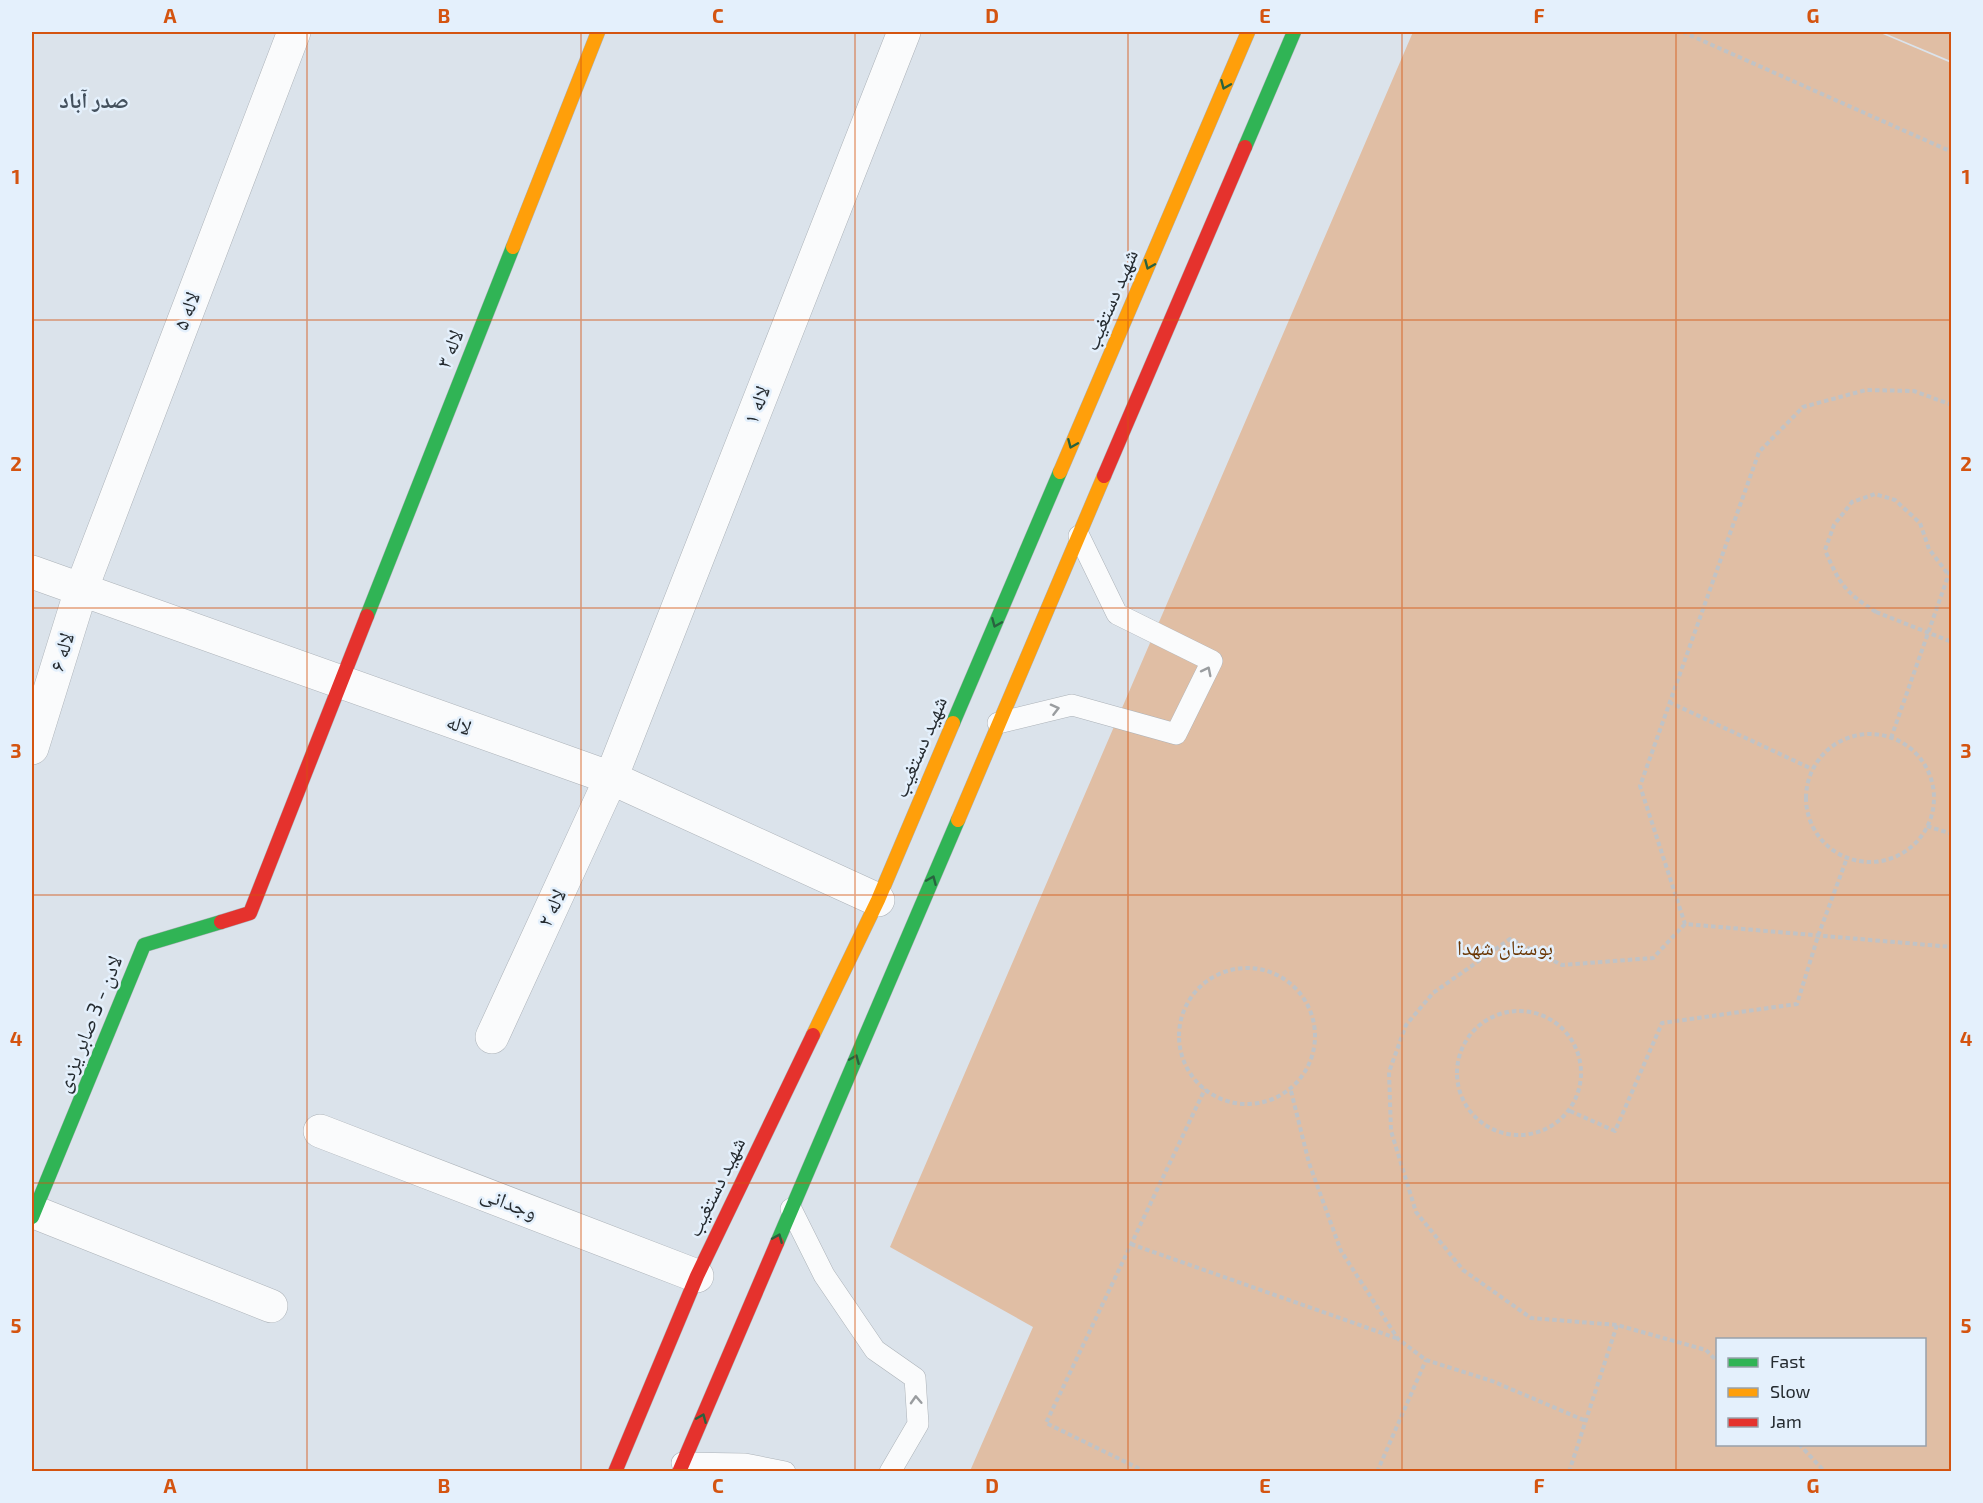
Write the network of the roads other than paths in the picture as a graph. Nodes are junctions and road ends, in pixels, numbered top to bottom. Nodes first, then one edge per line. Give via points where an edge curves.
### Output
1 (294, 32) edge
2 (598, 32) edge
3 (904, 32) edge
4 (1248, 32) edge
5 (1294, 32) edge
6 (1079, 536) junction
7 (32, 572) edge
8 (81, 590) junction
9 (341, 683) junction
10 (998, 723) junction
11 (32, 748) edge
12 (611, 778) junction
13 (878, 900) junction
14 (492, 1037) dead end
15 (321, 1131) dead end
16 (790, 1209) junction
17 (33, 1215) edge
18 (697, 1276) junction
19 (271, 1306) dead end
20 (681, 1467) edge
21 (615, 1472) edge
22 (784, 1472) edge
23 (890, 1472) edge

1 - 8 street, لاله ۵
2 - 9 main road, لاله ۳
3 - 12 street, لاله ۱
4 -> 13 main road, شهید دستغیب
5 - 6 main road
6 - 10 main road
10 -> 6 lane via 1072,705 1176,734 1212,661 1118,614
7 - 8 street, لاله
8 - 9 street, لاله
8 - 11 street, لاله ۶
9 - 12 street, لاله
9 - 17 main road, لادن - 3 صابر یزدی via 250,913 144,945
16 -> 10 main road
12 - 13 street, لاله
12 - 14 street, لاله ۲
13 - 18 main road, شهید دستغیب
15 - 18 street, وجدانی
20 -> 16 main road
23 -> 16 lane via 918,1424 915,1378 875,1350 824,1275
17 - 19 street
18 - 21 main road, شهید دستغیب
20 - 22 lane via 746,1464

